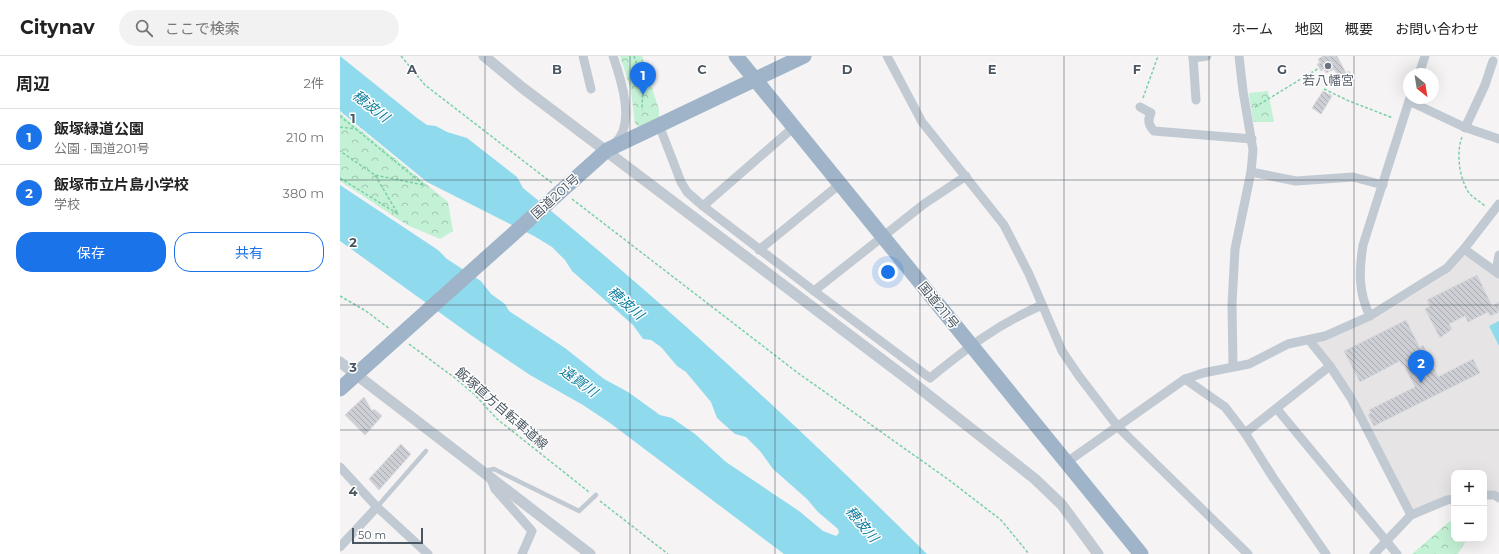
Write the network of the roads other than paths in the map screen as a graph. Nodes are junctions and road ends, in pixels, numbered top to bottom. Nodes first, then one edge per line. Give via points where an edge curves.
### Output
1 (484, 56) edge
2 (583, 56) edge
3 (613, 56) edge
4 (736, 56) edge
5 (804, 56) edge
6 (888, 56) edge
7 (1207, 56) edge
8 (1239, 56) edge
9 (1425, 56) edge
10 (1193, 57) edge
11 (1495, 60) edge
12 (1421, 68) edge
13 (755, 80) junction
14 (591, 89) dead end
15 (1196, 100) dead end
16 (1408, 104) edge
17 (1419, 104) edge
18 (1140, 107) road end
19 (659, 125) junction
20 (794, 127) junction
21 (1465, 128) junction
22 (1252, 139) junction
23 (1499, 139) edge
24 (602, 154) junction
25 (1251, 172) junction
26 (966, 176) junction
27 (840, 184) junction
28 (1383, 185) junction
29 (1499, 204) edge
30 (703, 206) junction
31 (883, 237) junction
32 (1464, 249) junction
33 (759, 250) junction
34 (1499, 254) edge
35 (1497, 273) edge
36 (814, 291) junction
37 (1042, 305) junction
38 (1370, 316) junction
39 (1309, 340) junction
40 (971, 345) junction
41 (340, 362) edge
42 (1233, 366) junction
43 (1330, 366) junction
44 (359, 372) junction
45 (1186, 379) junction
46 (340, 389) edge
47 (1277, 408) junction
48 (1118, 427) junction
49 (1245, 433) junction
50 (426, 450) dead end
51 (1067, 462) junction
52 (340, 466) edge
53 (486, 474) junction
54 (1487, 495) edge
55 (595, 496) road end
56 (1499, 498) edge
57 (1451, 499) edge
58 (377, 507) junction
59 (1411, 515) junction
60 (1387, 542) junction
61 (340, 547) edge
62 (428, 554) edge
63 (522, 554) edge
64 (590, 554) edge
65 (1098, 554) edge
66 (1141, 554) edge
67 (1248, 554) edge
68 (1326, 554) edge
69 (1374, 554) edge
70 (1397, 554) edge

1 - 24 street
2 - 14 street
3 - 24 street via 624,96 625,130 620,139
4 - 13 highway, 国道211号
5 - 13 highway, 国道201号
6 - 26 street via 922,122
7 - 10 street
8 - 22 street
9 - 12 street
10 - 15 street
11 - 21 street
13 - 19 highway, 国道201号
13 - 20 highway, 国道211号
16 - 28 street
17 - 21 street
18 - 22 street via 1151,113 1148,118 1154,131
19 - 24 highway, 国道201号
19 - 30 street via 681,182 687,192
20 - 27 highway, 国道211号
20 - 30 street
21 - 23 street
22 - 25 street
24 - 44 highway, 国道201号
24 - 65 street via 1036,479 1062,505
25 - 28 street via 1296,181 1353,177
25 - 42 street via 1235,249 1232,304
26 - 31 street via 924,204
26 - 37 street via 1004,225
27 - 31 highway, 国道211号
27 - 33 street
28 - 38 street via 1363,245 1360,266 1360,286
29 - 32 street
30 - 33 street
31 - 36 street
31 - 40 highway, 国道211号
32 - 35 street
32 - 38 street via 1447,268
33 - 36 street
34 - 35 street
36 - 40 street via 930,378
37 - 40 street via 1002,324
37 - 48 street via 1062,351
38 - 39 street via 1325,336
39 - 42 street via 1288,344 1249,364
39 - 43 street
40 - 51 highway, 国道211号
41 - 44 street
42 - 45 street via 1203,372
43 - 47 street
43 - 59 street via 1351,398
44 - 46 highway, 国道201号
44 - 53 street
45 - 48 street
45 - 49 street via 1225,406
47 - 49 street
47 - 60 street
48 - 51 street
48 - 67 street
49 - 68 street
50 - 58 lane
51 - 66 highway, 国道211号
52 - 58 street
53 - 55 lane via 494,469 579,511
53 - 63 street via 495,489 532,531
53 - 64 street
54 - 56 street
57 - 59 street
58 - 61 street
58 - 62 street
59 - 60 street
60 - 69 street
60 - 70 street

